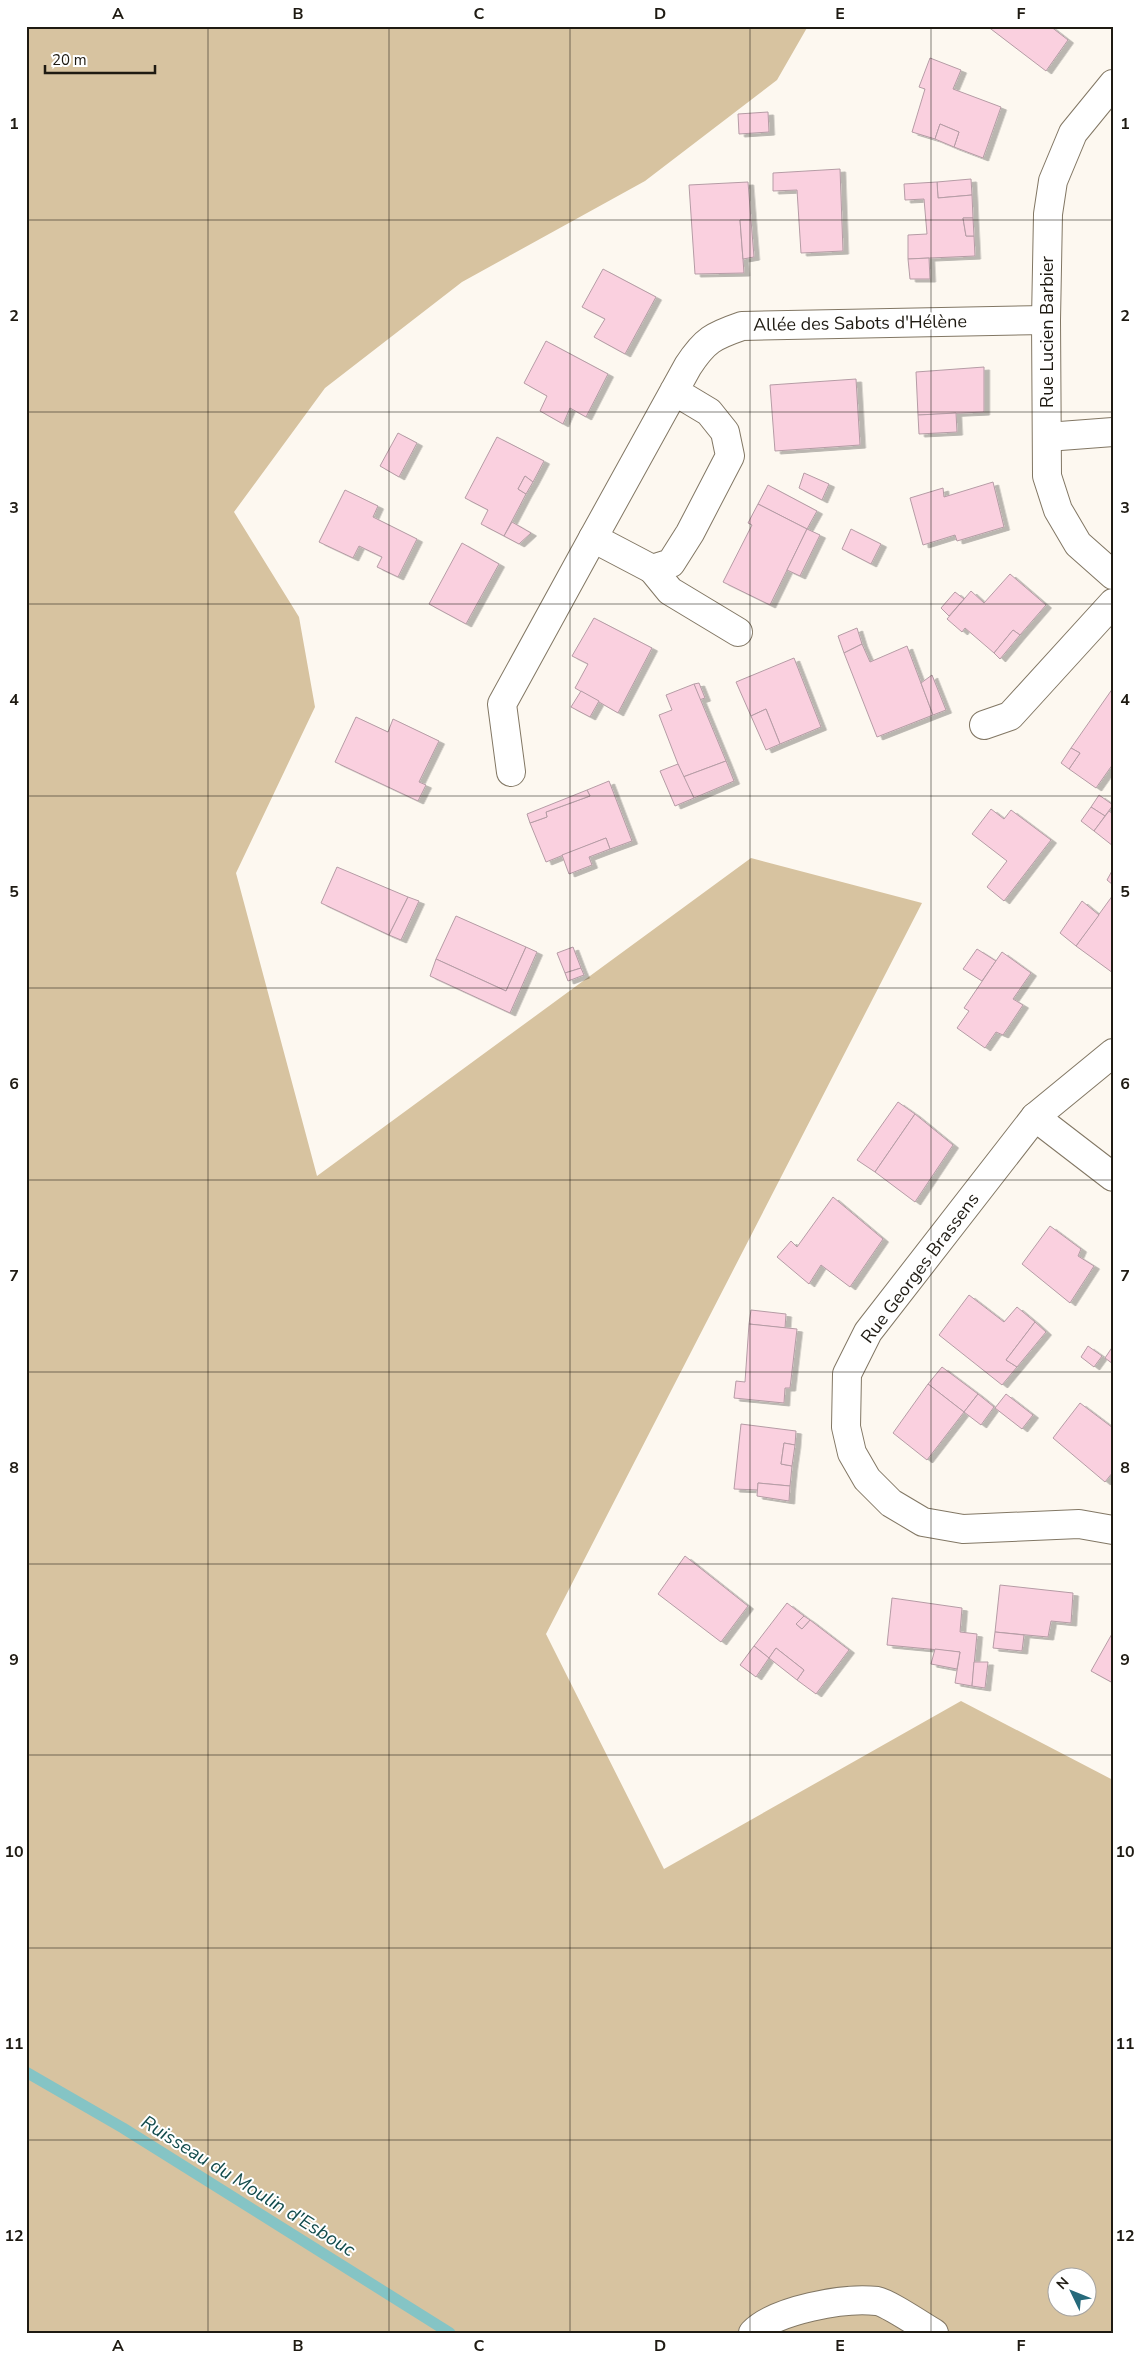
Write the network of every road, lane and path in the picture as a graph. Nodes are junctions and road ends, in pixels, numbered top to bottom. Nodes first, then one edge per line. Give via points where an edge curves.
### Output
1 (1113, 84) edge
2 (1046, 320) junction
3 (674, 391) junction
4 (1113, 432) edge
5 (1047, 437) junction
6 (592, 538) junction
7 (652, 568) junction
8 (1113, 575) edge
9 (1113, 603) edge
10 (738, 632) dead end
11 (984, 725) dead end
12 (511, 772) dead end
13 (1113, 1053) edge
14 (1035, 1117) junction
15 (1113, 1177) edge
16 (1113, 1530) edge
17 (753, 2333) edge
18 (934, 2333) edge

1 - 2 street, Rue Lucien Barbier via 1073,133 1053,181 1048,214
2 - 3 street, Allée des Sabots d'Hélène via 742,326 719,334 702,345
2 - 5 street, Rue Lucien Barbier
3 - 6 street, Allée des Sabots d'Hélène
3 - 7 street via 709,412 725,432 730,456 671,563
4 - 5 street
5 - 8 street, Rue Lucien Barbier via 1047,476 1058,510 1078,544
6 - 7 street
6 - 12 street, Allée des Sabots d'Hélène via 502,704
7 - 10 street via 670,591
9 - 11 street via 1010,716
13 - 14 street, Rue Georges Brassens
14 - 15 street
14 - 16 street, Rue Georges Brassens via 868,1332 847,1374 846,1428 852,1453 868,1479 891,1503 924,1522 963,1529 1079,1524
17 - 18 street via 789,2313 823,2304 879,2301

